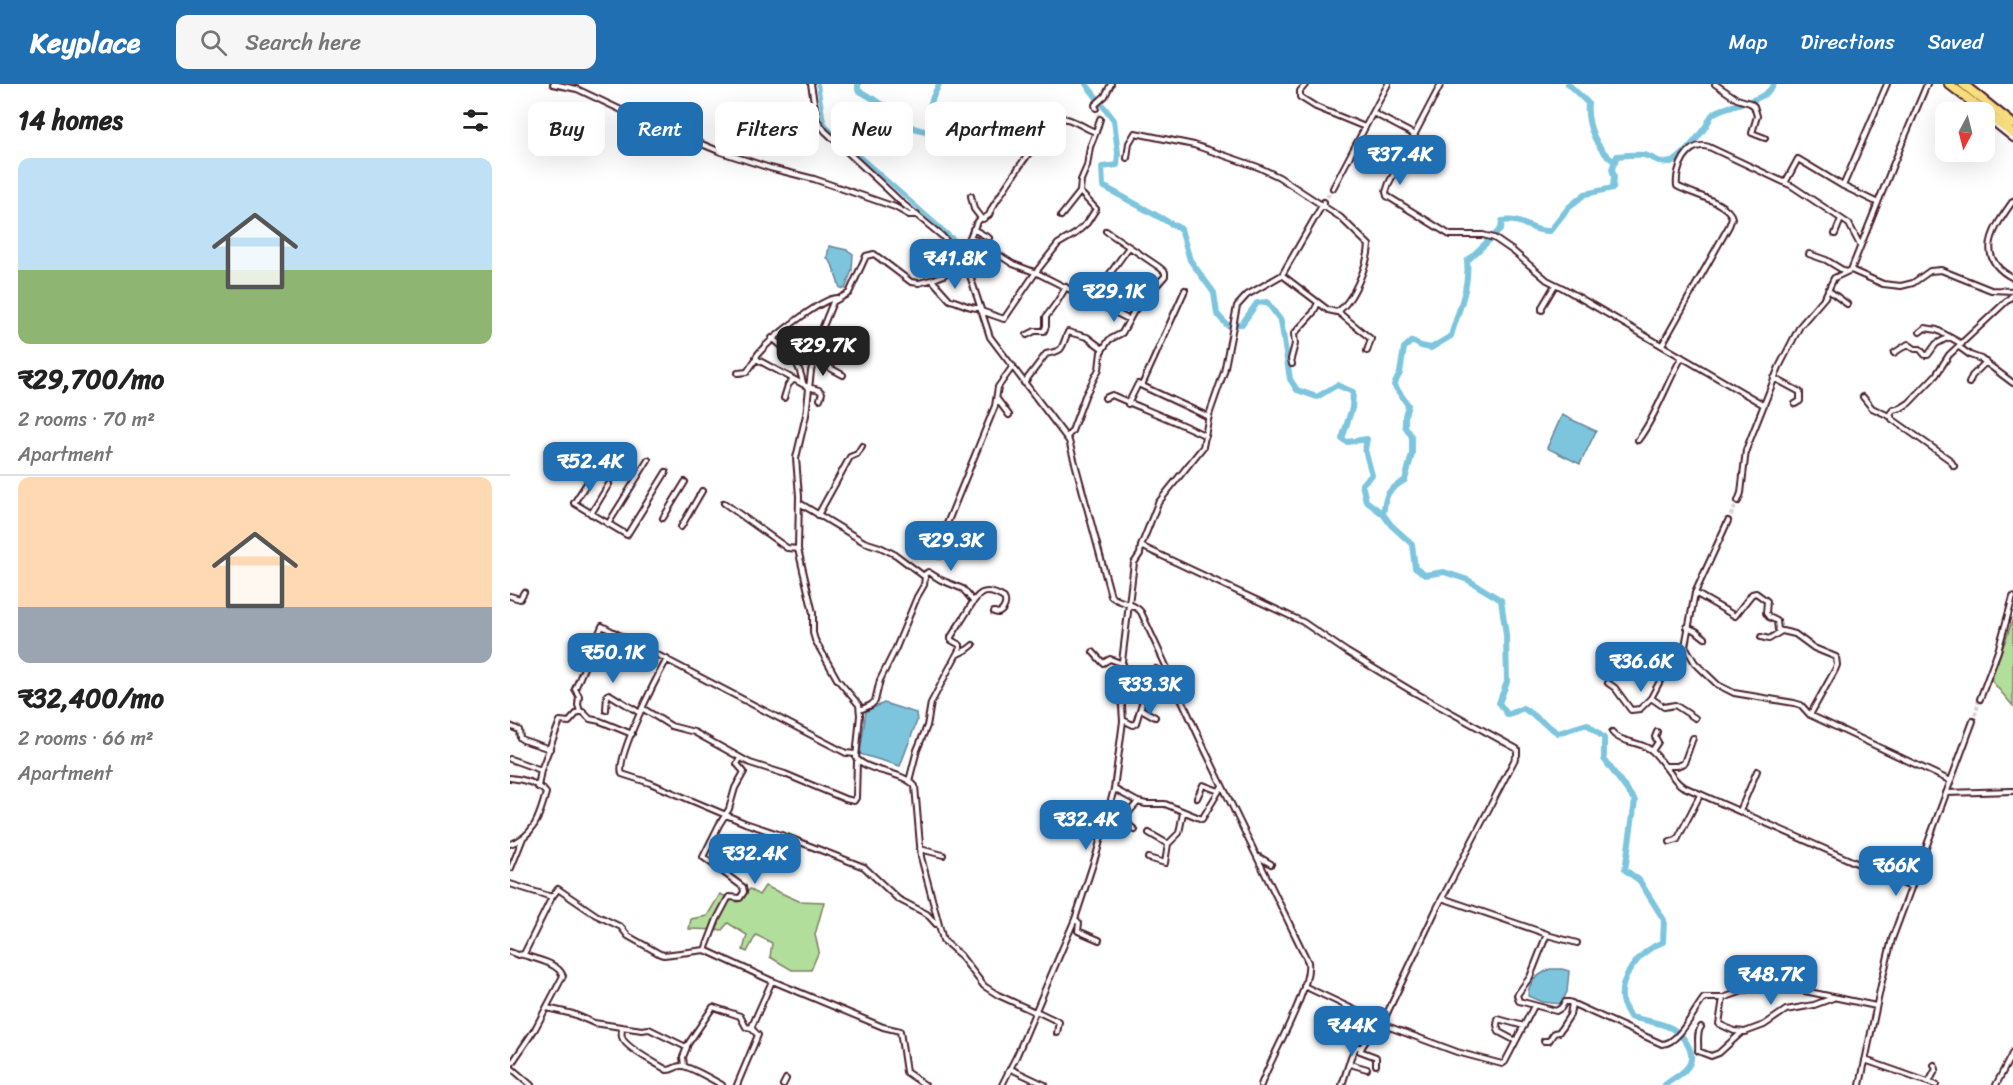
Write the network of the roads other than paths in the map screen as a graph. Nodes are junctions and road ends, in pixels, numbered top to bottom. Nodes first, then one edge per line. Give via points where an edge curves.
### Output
1 (553, 84) edge
2 (812, 84) edge
3 (1111, 84) edge
4 (1306, 84) edge
5 (1388, 84) edge
6 (1441, 84) edge
7 (1715, 84) edge
8 (1887, 84) edge
9 (1927, 84) edge
10 (1944, 84) edge
11 (1949, 84) edge
12 (1963, 84) edge
13 (1967, 102) edge
14 (1096, 106) dead end
15 (1373, 113) junction
16 (1100, 119) tunnel mouth
17 (2013, 124) edge
18 (1995, 125) edge
19 (1365, 127) junction
20 (1096, 132) junction
21 (2013, 134) edge
22 (1415, 135) junction
23 (1765, 138) dead end
24 (2013, 139) edge
25 (1126, 158) dead end
26 (1785, 183) junction
27 (1844, 186) junction
28 (1333, 188) tunnel mouth
29 (1080, 192) junction
30 (971, 196) dead end
31 (2013, 201) edge
32 (1878, 203) junction
33 (1323, 204) junction
34 (917, 215) junction
35 (1061, 216) dead end
36 (981, 218) junction
37 (1842, 219) junction
38 (973, 229) junction
39 (1106, 231) dead end
40 (1835, 234) dead end
41 (970, 237) junction
42 (989, 238) dead end
43 (1860, 246) junction
44 (1130, 247) junction
45 (961, 252) junction
46 (1809, 254) dead end
47 (956, 259) junction
48 (1849, 271) junction
49 (1036, 272) junction
50 (1282, 275) junction
51 (2013, 278) edge
52 (932, 280) junction
53 (1555, 285) junction
54 (1066, 286) junction
55 (1185, 290) dead end
56 (1828, 290) junction
57 (2013, 293) edge
58 (837, 298) junction
59 (1091, 300) junction
60 (1318, 303) junction
61 (1847, 304) dead end
62 (979, 309) junction
63 (1542, 310) dead end
64 (1338, 312) junction
65 (1128, 319) junction
66 (1920, 332) dead end
67 (1027, 335) dead end
68 (1949, 337) junction
69 (772, 338) junction
70 (1662, 345) junction
71 (1961, 346) junction
72 (1103, 349) junction
73 (1367, 351) dead end
74 (1894, 353) dead end
75 (814, 357) junction
76 (1682, 357) junction
77 (756, 358) junction
78 (1986, 362) junction
79 (1292, 364) dead end
80 (1012, 367) junction
81 (738, 373) dead end
82 (843, 375) dead end
83 (1774, 378) junction
84 (794, 380) junction
85 (1024, 383) junction
86 (1969, 383) dead end
87 (2013, 383) edge
88 (803, 384) junction
89 (1142, 386) junction
90 (808, 387) junction
91 (1863, 397) dead end
92 (784, 398) dead end
93 (996, 398) junction
94 (1105, 398) dead end
95 (820, 399) dead end
96 (1128, 404) junction
97 (1794, 404) dead end
98 (1764, 405) junction
99 (1009, 415) dead end
100 (1890, 416) junction
101 (1209, 417) junction
102 (1206, 436) junction
103 (1067, 437) junction
104 (1638, 440) dead end
105 (862, 446) dead end
106 (648, 460) dead end
107 (1954, 466) dead end
108 (666, 472) dead end
109 (593, 474) dead end
110 (685, 482) dead end
111 (609, 484) dead end
112 (702, 491) dead end
113 (1738, 501) tunnel mouth
114 (724, 503) dead end
115 (799, 504) junction
116 (591, 514) junction
117 (818, 515) junction
118 (663, 518) dead end
119 (1728, 521) tunnel mouth
120 (608, 524) junction
121 (681, 527) dead end
122 (1141, 546) junction
123 (797, 548) junction
124 (940, 556) dead end
125 (924, 575) junction
126 (524, 592) dead end
127 (1695, 593) junction
128 (510, 596) edge
129 (2013, 597) edge
130 (972, 600) junction
131 (1130, 605) junction
132 (994, 612) dead end
133 (1687, 627) junction
134 (1781, 632) junction
135 (1761, 637) dead end
136 (1705, 638) dead end
137 (973, 645) dead end
138 (1685, 646) junction
139 (1093, 652) dead end
140 (958, 654) junction
141 (667, 659) junction
142 (1123, 664) junction
143 (1156, 669) dead end
144 (1608, 683) dead end
145 (1651, 698) junction
146 (1980, 699) tunnel mouth
147 (1141, 709) junction
148 (606, 710) dead end
149 (860, 710) junction
150 (580, 711) junction
151 (641, 711) junction
152 (1810, 715) junction
153 (1155, 717) dead end
154 (1695, 718) dead end
155 (1123, 720) junction
156 (1973, 721) tunnel mouth
157 (510, 726) edge
158 (1612, 732) dead end
159 (1657, 732) dead end
160 (632, 734) junction
161 (1693, 738) dead end
162 (549, 749) junction
163 (855, 754) junction
164 (1655, 755) junction
165 (740, 758) junction
166 (510, 759) edge
167 (857, 760) junction
168 (1666, 766) junction
169 (541, 770) junction
170 (1756, 771) dead end
171 (510, 778) edge
172 (909, 780) junction
173 (1951, 781) junction
174 (538, 786) junction
175 (1221, 788) junction
176 (1114, 789) junction
177 (2013, 791) edge
178 (1946, 793) junction
179 (1700, 795) junction
180 (1197, 798) dead end
181 (1138, 802) junction
182 (1740, 812) junction
183 (1183, 813) junction
184 (726, 815) junction
185 (1135, 830) dead end
186 (1149, 833) dead end
187 (523, 838) junction
188 (1670, 842) dead end
189 (510, 844) edge
190 (1168, 844) junction
191 (920, 849) junction
192 (943, 855) dead end
193 (1257, 857) junction
194 (1148, 858) dead end
195 (1271, 864) dead end
196 (511, 868) edge
197 (510, 884) edge
198 (1911, 887) junction
199 (552, 897) junction
200 (1442, 898) junction
201 (1075, 919) junction
202 (938, 926) junction
203 (1547, 935) junction
204 (1099, 940) dead end
205 (1577, 943) dead end
206 (705, 950) junction
207 (510, 952) edge
208 (523, 955) junction
209 (772, 981) junction
210 (1304, 986) junction
211 (1723, 998) junction
212 (1834, 998) junction
213 (1572, 1003) junction
214 (1534, 1006) junction
215 (1876, 1006) junction
216 (547, 1008) junction
217 (1036, 1012) junction
218 (1376, 1022) junction
219 (1382, 1024) junction
220 (1524, 1026) junction
221 (622, 1027) junction
222 (1701, 1027) dead end
223 (752, 1028) junction
224 (1743, 1032) junction
225 (1057, 1033) dead end
226 (1516, 1041) junction
227 (1544, 1041) dead end
228 (687, 1047) junction
229 (1362, 1047) junction
230 (2013, 1052) edge
231 (1865, 1060) junction
232 (2011, 1061) edge
233 (1350, 1064) junction
234 (1376, 1065) dead end
235 (1934, 1065) dead end
236 (685, 1066) junction
237 (510, 1067) edge
238 (1011, 1069) junction
239 (1367, 1069) dead end
240 (786, 1079) dead end
241 (1929, 1082) junction
242 (531, 1085) edge
243 (722, 1085) edge
244 (737, 1085) edge
245 (783, 1085) edge
246 (925, 1085) edge
247 (1002, 1085) edge
248 (1045, 1085) edge
249 (1261, 1085) edge
250 (1342, 1085) edge
251 (1860, 1085) edge
252 (1936, 1085) edge
253 (1996, 1085) edge

1 - 34 street via 577,89 722,152
2 - 34 street via 817,120 825,131
3 - 14 street
4 - 19 street via 1300,97
5 - 15 street
6 - 22 street
7 - 23 street via 1755,106 1758,116 1752,133
8 - 27 street
9 - 32 street
10 - 13 street
11 - 21 highway
12 - 17 highway
15 - 19 street
15 - 22 street
16 - 20 street
18 - 24 street
19 - 28 street
20 - 29 street
20 - 36 street via 1069,120 1055,120 989,215
22 - 53 street via 1386,195 1450,235 1492,237
25 - 33 street via 1135,133 1194,145 1258,167
26 - 27 street via 1798,159
26 - 37 street
26 - 70 street via 1705,146 1696,147 1685,156 1677,186 1729,210 1732,218
27 - 32 street
29 - 35 street
29 - 49 street via 1095,212 1075,234 1060,242
30 - 36 street
31 - 51 street via 1994,233 1990,249 1995,265
32 - 43 street
33 - 50 street
33 - 64 street via 1369,245 1358,282
34 - 47 street via 946,240
36 - 38 street
37 - 40 street
37 - 43 street via 1851,226
38 - 41 street
38 - 42 street
39 - 44 street
41 - 45 street
41 - 49 street via 1009,262
43 - 48 street
44 - 59 street
44 - 65 street via 1166,274
45 - 47 street
45 - 62 street
46 - 48 street
47 - 52 street via 944,275
48 - 56 street via 1834,278
48 - 57 street via 1883,284 1901,286 1930,271 1941,270 1991,290
49 - 54 street
49 - 62 street via 1004,319
50 - 60 street
50 - 101 street via 1239,303 1224,372
52 - 58 street via 911,282 870,254 849,293
52 - 62 street via 950,300
53 - 63 street
53 - 70 street
54 - 59 street
54 - 67 street via 1046,317 1044,331
55 - 89 street
56 - 61 street
56 - 83 street via 1800,326
57 - 71 street
58 - 69 street via 824,301
58 - 75 street
59 - 65 street
60 - 64 street
60 - 79 street via 1294,334
62 - 80 street via 990,337
64 - 73 street via 1371,339
65 - 72 street via 1122,333 1112,337
66 - 68 street via 1933,329
68 - 71 street
68 - 74 street via 1936,344 1928,355 1908,344
69 - 77 street
69 - 88 street via 797,361
70 - 76 street
71 - 78 street
71 - 100 street via 1905,407 1891,411
72 - 85 street via 1087,337 1068,332 1059,352 1046,354
72 - 103 street via 1099,369
75 - 82 street via 826,360 830,368
75 - 90 street
76 - 98 street
76 - 104 street
77 - 81 street via 747,372
77 - 84 street
78 - 86 street
78 - 87 street
80 - 85 street
80 - 93 street via 998,387
83 - 97 street via 1800,393 1800,401
83 - 98 street
84 - 88 street
84 - 92 street
85 - 103 street
88 - 90 street
89 - 96 street via 1137,385
89 - 101 street
90 - 95 street via 821,392
90 - 115 street via 796,458
91 - 100 street via 1872,408
93 - 99 street
93 - 124 street via 944,531
94 - 96 street via 1112,395
96 - 102 street
98 - 113 street via 1746,450
100 - 107 street
101 - 102 street
102 - 122 street via 1201,452 1158,503
103 - 131 street via 1111,596
105 - 117 street via 850,457
106 - 120 street
108 - 120 street via 627,535
109 - 116 street via 574,503
110 - 118 street
111 - 116 street
112 - 121 street
114 - 123 street via 787,548
115 - 117 street
115 - 123 street
116 - 120 street
117 - 125 street via 864,542 896,555
119 - 127 street
122 - 131 street via 1133,567
122 - 200 street via 1303,622 1410,690 1517,749
123 - 149 street via 813,613 813,637
125 - 130 street via 928,572 960,587
125 - 149 street via 924,585 874,701
126 - 128 street via 520,600
127 - 133 street
127 - 134 street via 1735,616 1756,593 1767,601 1766,613 1775,619
129 - 146 street
130 - 132 street via 983,592 1002,596 1004,608 1000,613
130 - 140 street via 951,637 961,646
131 - 142 street
131 - 175 street via 1141,612
133 - 136 street
133 - 138 street
134 - 135 street via 1769,639
134 - 152 street via 1795,634 1837,659
137 - 140 street
138 - 145 street via 1667,668
138 - 152 street via 1691,659 1718,685 1739,695 1801,705
139 - 142 street via 1103,663 1110,659
140 - 172 street via 932,703
141 - 150 street via 602,626 575,689
141 - 151 street
141 - 163 street via 846,753
142 - 155 street
143 - 147 street
144 - 145 street via 1631,710 1640,709
145 - 154 street via 1664,706 1674,705
147 - 153 street
147 - 155 street via 1135,724
148 - 151 street via 609,694
149 - 163 street
150 - 160 street via 590,719
150 - 162 street via 569,722 560,721
151 - 160 street
151 - 165 street via 671,726 690,730
152 - 173 street
155 - 176 street
156 - 173 street
157 - 162 street via 519,730 523,740
158 - 164 street
159 - 164 street
160 - 184 street via 620,769 622,774
161 - 168 street via 1684,763
162 - 169 street
163 - 167 street
164 - 168 street
165 - 167 street via 854,801
165 - 184 street via 737,764 744,772
166 - 169 street
167 - 172 street
168 - 179 street via 1678,784
169 - 174 street
170 - 182 street
171 - 174 street
172 - 191 street via 916,790
173 - 178 street
174 - 187 street via 546,795 534,828
175 - 180 street via 1203,785
175 - 183 street via 1204,819
175 - 193 street
176 - 181 street
176 - 201 street
177 - 178 street
178 - 198 street
179 - 182 street
179 - 188 street via 1677,840
181 - 183 street via 1165,804
181 - 185 street via 1126,820
182 - 198 street
183 - 190 street via 1179,833
184 - 202 street via 868,870 898,899 927,914
184 - 206 street via 703,858 743,887 744,892 740,898 729,897
186 - 190 street
187 - 189 street
187 - 196 street
190 - 194 street via 1165,862
191 - 192 street
191 - 202 street
193 - 195 street
193 - 210 street via 1308,962
197 - 199 street
198 - 215 street via 1892,939
199 - 206 street via 559,890 662,955
199 - 208 street
200 - 203 street
200 - 219 street
201 - 204 street via 1078,931
201 - 217 street
202 - 217 street via 945,943 960,955 984,986
203 - 205 street
203 - 214 street via 1530,977 1516,997
206 - 209 street
207 - 208 street
208 - 216 street via 563,973
209 - 223 street
209 - 246 street via 900,1031 906,1072
210 - 218 street
210 - 249 street
211 - 212 street via 1771,984
211 - 213 street via 1704,998 1682,1031 1662,1044
211 - 224 street via 1719,1024
212 - 215 street
212 - 224 street via 1786,1010 1764,1025
213 - 214 street via 1565,1002 1556,1011
213 - 227 street via 1559,1032
214 - 220 street
215 - 231 street
216 - 221 street
216 - 237 street
217 - 225 street via 1059,1022
217 - 238 street
218 - 219 street
218 - 229 street
219 - 226 street via 1500,1064
220 - 226 street
220 - 226 street via 1498,1019 1499,1032
221 - 228 street via 649,1029
221 - 236 street via 622,1039 633,1049 667,1070
222 - 224 street via 1698,1051 1711,1056
223 - 228 street via 746,1027 740,1016 713,1007
223 - 244 street via 758,1035
228 - 236 street
229 - 233 street via 1356,1047
229 - 234 street via 1360,1051 1376,1057
230 - 232 street
231 - 241 street
231 - 251 street
232 - 253 street
233 - 239 street
233 - 250 street
235 - 241 street via 1936,1069
236 - 243 street
237 - 242 street
238 - 247 street
238 - 248 street
240 - 245 street
241 - 252 street

